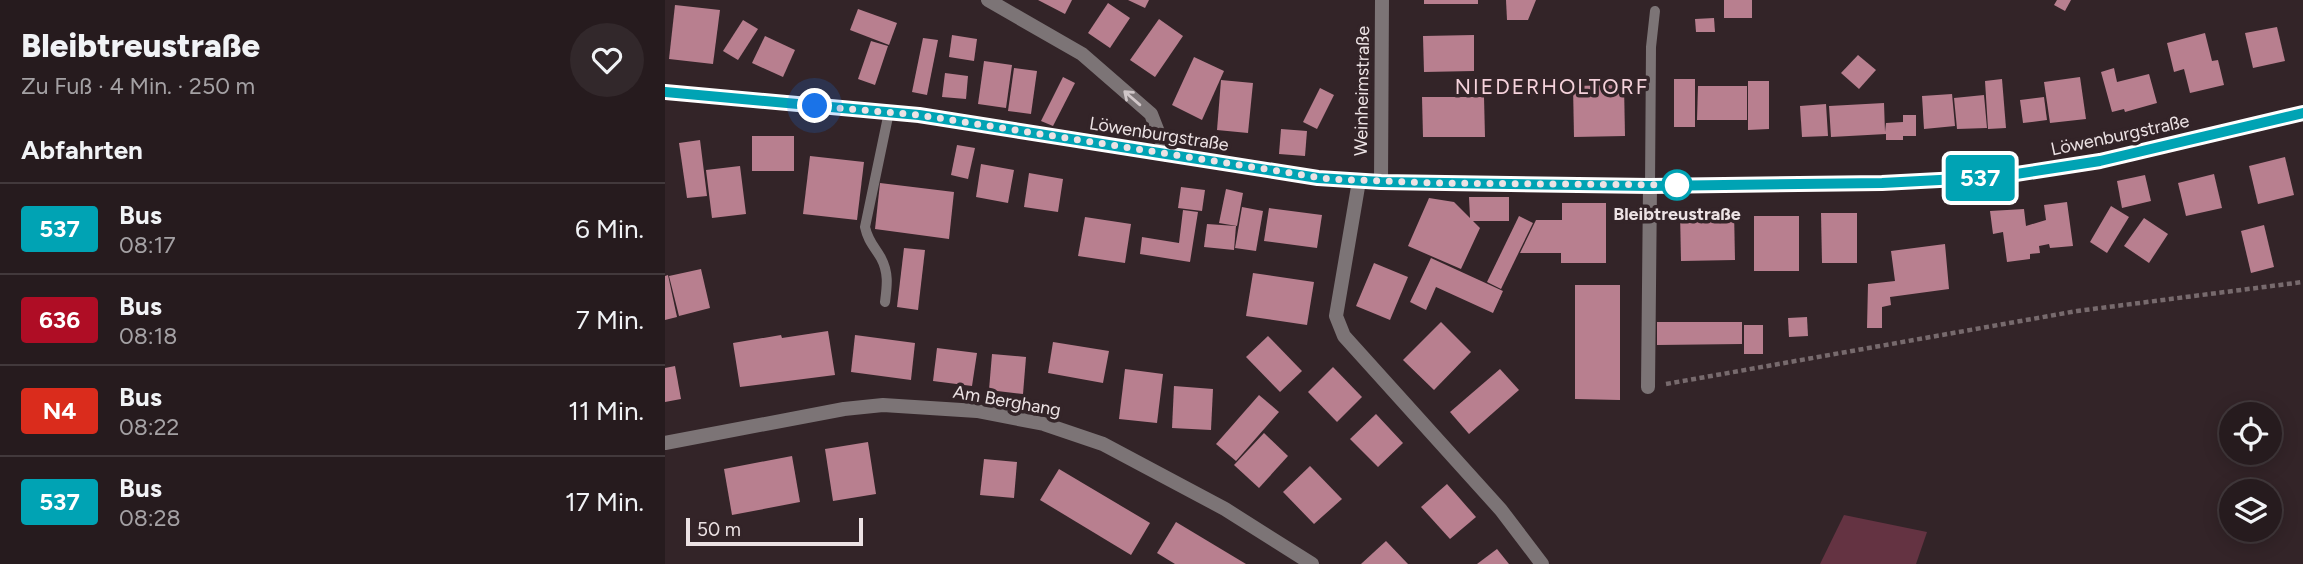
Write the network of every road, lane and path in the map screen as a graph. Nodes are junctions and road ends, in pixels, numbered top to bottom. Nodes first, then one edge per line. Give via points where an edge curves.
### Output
1 (988, 0) edge
2 (1382, 0) edge
3 (1655, 11) dead end
4 (665, 92) edge
5 (889, 112) junction
6 (2303, 113) edge
7 (1167, 155) junction
8 (1359, 181) junction
9 (1381, 182) junction
10 (1650, 186) junction
11 (2303, 282) edge
12 (885, 302) dead end
13 (1648, 387) joint
14 (665, 443) edge
15 (1312, 564) edge
16 (1542, 564) edge

7 -> 1 street via 1151,114 1082,54
2 - 9 street, Weinheimstraße
3 - 10 lane
4 - 5 street, Löwenburgstraße
5 - 7 street, Löwenburgstraße
5 - 12 lane via 865,227 888,277
6 - 10 street, Löwenburgstraße via 2100,161 1997,177
7 - 8 street, Löwenburgstraße
8 - 9 street, Löwenburgstraße
8 - 16 street via 1336,316 1344,336 1501,510
9 - 10 street, Löwenburgstraße
10 - 13 street
11 - 13 path via 2077,311
14 - 15 street, Am Berghang via 883,405 977,411 1031,421 1103,444 1225,509

